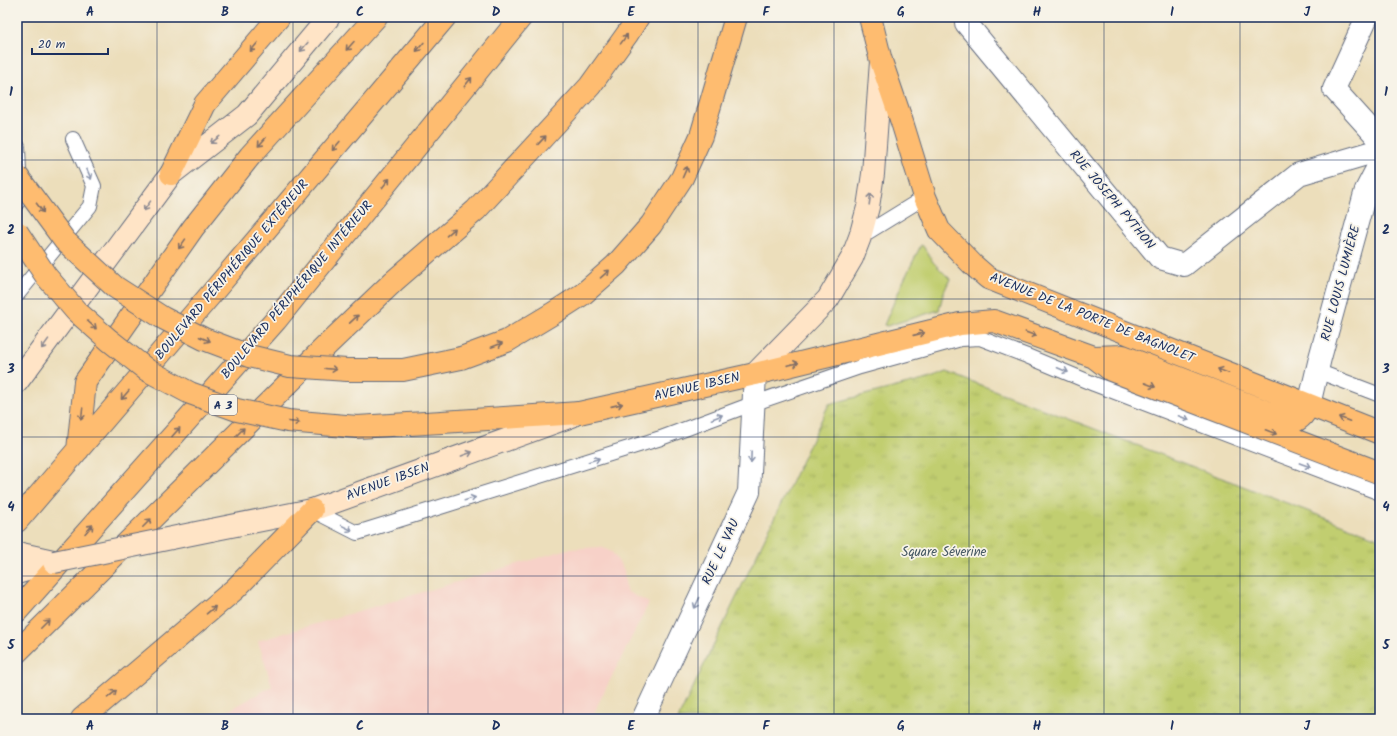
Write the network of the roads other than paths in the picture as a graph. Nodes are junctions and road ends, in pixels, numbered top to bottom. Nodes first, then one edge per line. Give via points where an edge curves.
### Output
1 (279, 17) edge
2 (329, 17) edge
3 (376, 17) edge
4 (445, 17) edge
5 (521, 17) edge
6 (638, 17) edge
7 (736, 17) edge
8 (870, 17) edge
9 (966, 17) edge
10 (1367, 17) edge
11 (881, 61) junction
12 (73, 139) dead end
13 (1380, 140) edge
14 (17, 145) edge
15 (1380, 150) edge
16 (1380, 163) edge
17 (170, 174) junction
18 (17, 176) edge
19 (925, 197) junction
20 (17, 203) edge
21 (17, 232) edge
22 (860, 237) junction
23 (17, 295) edge
24 (994, 320) junction
25 (1027, 356) junction
26 (1094, 357) junction
27 (1317, 371) junction
28 (755, 374) junction
29 (17, 382) edge
30 (1380, 396) edge
31 (752, 404) junction
32 (1309, 405) junction
33 (579, 413) junction
34 (1380, 433) edge
35 (78, 450) junction
36 (1380, 473) edge
37 (1380, 493) edge
38 (312, 510) junction
39 (17, 521) edge
40 (17, 553) edge
41 (54, 562) junction
42 (17, 573) edge
43 (17, 611) edge
44 (17, 652) edge
45 (82, 719) edge
46 (643, 719) edge

1 -> 17 main road via 205,104
2 -> 17 main road via 247,115
3 -> 35 main road via 250,156 193,228 86,382
4 -> 35 main road, BOULEVARD PÉRIPHÉRIQUE EXTÉRIEUR
43 -> 5 main road, BOULEVARD PÉRIPHÉRIQUE INTÉRIEUR via 276,320
44 -> 6 main road via 326,346 394,281 476,210 590,86
18 -> 7 main road, bridge via 65,241 115,287 163,318 204,339 249,356 283,364 347,370 403,370 461,358 507,341 583,294 616,265 651,225 682,178 701,136
8 - 11 main road, AVENUE DE LA PORTE DE BAGNOLET
9 - 15 street, RUE JOSEPH PYTHON via 966,23 1160,258 1184,265 1299,174
10 - 13 street via 1334,89
11 - 19 main road, AVENUE DE LA PORTE DE BAGNOLET
22 -> 11 main road via 873,174
12 -> 23 lane, bridge via 94,186 90,206
14 - 20 lane, bridge via 20,196
16 - 27 street, RUE LOUIS LUMIÈRE via 1366,190
17 -> 29 main road
19 - 22 lane
32 -> 19 main road, AVENUE DE LA PORTE DE BAGNOLET via 988,278 939,230
21 -> 33 main road, A 3, bridge via 46,276 76,311 109,340 147,370 190,393 237,410 288,421 357,427
22 - 28 main road via 852,258 828,298
24 - 25 lane
24 -> 26 main road
28 -> 24 main road via 960,324
25 - 31 lane via 980,338 961,339 860,367
25 -> 37 lane
26 - 32 main road via 1123,356 1293,422 1304,414
26 -> 36 main road via 1111,370
27 - 30 lane
27 - 32 street, RUE LOUIS LUMIÈRE
28 - 31 street, RUE LE VAU
33 -> 28 main road, AVENUE IBSEN
38 -> 31 lane via 357,533 661,438
31 -> 46 street, RUE LE VAU via 749,492
34 -> 32 main road, AVENUE DE LA PORTE DE BAGNOLET
38 -> 33 main road, AVENUE IBSEN
35 - 39 main road, BOULEVARD PÉRIPHÉRIQUE EXTÉRIEUR
38 - 41 main road, AVENUE IBSEN, bridge
45 -> 38 main road via 235,588
40 - 41 main road
41 - 42 main road, AVENUE IBSEN

